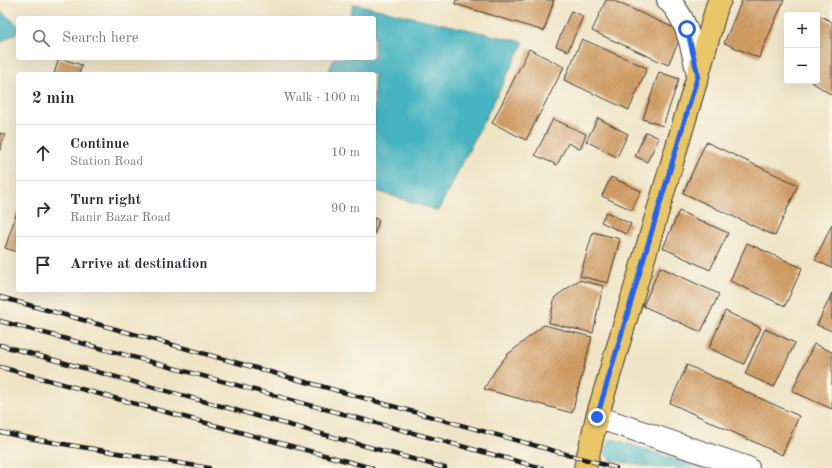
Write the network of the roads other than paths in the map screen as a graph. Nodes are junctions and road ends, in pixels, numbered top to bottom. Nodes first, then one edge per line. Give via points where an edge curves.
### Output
1 (668, 0) edge
2 (720, 0) edge
3 (698, 75) junction
4 (597, 417) junction
5 (585, 468) edge
6 (748, 468) edge

1 - 3 street via 687,29
2 - 3 main road
3 - 4 main road
4 - 5 main road
4 - 6 street

